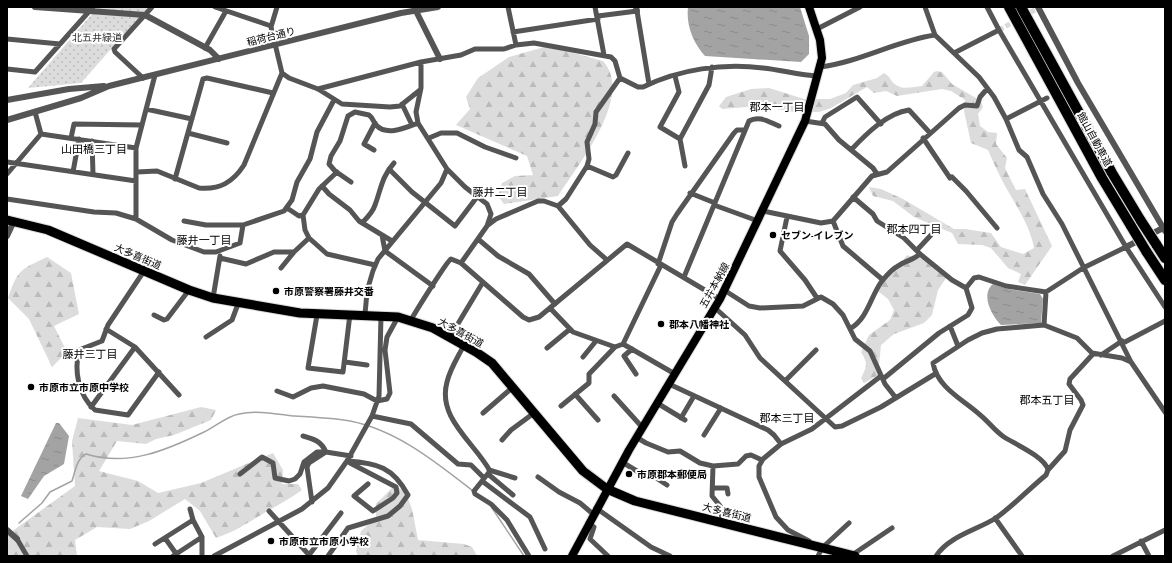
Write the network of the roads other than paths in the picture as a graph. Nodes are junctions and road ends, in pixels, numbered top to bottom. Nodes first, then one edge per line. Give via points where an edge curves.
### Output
1 (35, 7) edge
2 (152, 7) edge
3 (215, 7) edge
4 (277, 7) edge
5 (438, 7) edge
6 (508, 7) edge
7 (596, 7) edge
8 (809, 7) edge
9 (860, 7) edge
10 (925, 7) edge
11 (987, 7) edge
12 (1009, 7) edge
13 (1021, 7) edge
14 (1038, 7) edge
15 (91, 9) edge
16 (415, 9) edge
17 (636, 9) edge
18 (226, 11) junction
19 (145, 15) junction
20 (598, 18) junction
21 (271, 26) junction
22 (817, 29) junction
23 (999, 30) junction
24 (513, 32) junction
25 (935, 35) junction
26 (7, 39) edge
27 (60, 44) junction
28 (516, 45) junction
29 (275, 46) junction
30 (205, 48) junction
31 (954, 53) junction
32 (604, 55) junction
33 (219, 59) junction
34 (440, 59) junction
35 (421, 62) junction
36 (712, 67) junction
37 (820, 67) junction
38 (7, 69) edge
39 (282, 73) junction
40 (155, 75) junction
41 (675, 76) junction
42 (818, 76) junction
43 (144, 78) junction
44 (620, 78) junction
45 (1078, 83) junction
46 (649, 84) junction
47 (109, 86) junction
48 (1068, 87) dead end
49 (987, 88) junction
50 (318, 89) junction
51 (420, 90) junction
52 (273, 93) junction
53 (1047, 98) dead end
54 (7, 100) edge
55 (334, 100) junction
56 (1040, 101) junction
57 (402, 104) junction
58 (146, 109) junction
59 (35, 112) junction
60 (192, 119) junction
61 (1006, 119) junction
62 (7, 120) edge
63 (805, 121) junction
64 (418, 123) junction
65 (822, 123) junction
66 (375, 124) junction
67 (881, 124) junction
68 (142, 125) junction
69 (412, 125) junction
70 (779, 126) dead end
71 (745, 130) junction
72 (188, 133) junction
73 (930, 133) junction
74 (41, 134) junction
75 (71, 138) junction
76 (429, 138) junction
77 (923, 138) junction
78 (79, 139) junction
79 (680, 139) junction
80 (92, 141) junction
81 (226, 143) dead end
82 (136, 148) junction
83 (374, 150) dead end
84 (851, 150) junction
85 (628, 153) dead end
86 (516, 158) dead end
87 (7, 162) edge
88 (394, 163) dead end
89 (16, 164) junction
90 (587, 166) junction
91 (685, 166) dead end
92 (389, 169) junction
93 (447, 169) junction
94 (73, 172) junction
95 (137, 172) junction
96 (337, 172) junction
97 (7, 174) edge
98 (94, 174) junction
99 (877, 174) junction
100 (176, 179) junction
101 (136, 180) junction
102 (351, 182) dead end
103 (322, 186) junction
104 (690, 193) junction
105 (477, 197) junction
106 (853, 198) junction
107 (7, 199) edge
108 (425, 202) junction
109 (715, 204) junction
110 (558, 206) junction
111 (287, 208) junction
112 (763, 211) junction
113 (303, 215) junction
114 (787, 217) junction
115 (136, 219) junction
116 (11, 220) edge
117 (184, 221) dead end
118 (758, 221) junction
119 (833, 221) junction
120 (362, 223) junction
121 (243, 225) junction
122 (487, 226) junction
123 (997, 228) dead end
124 (1164, 229) edge
125 (382, 235) junction
126 (931, 235) dead end
127 (7, 236) edge
128 (309, 238) junction
129 (478, 239) junction
130 (392, 241) junction
131 (1126, 247) junction
132 (220, 251) junction
133 (385, 251) junction
134 (294, 252) junction
135 (918, 252) junction
136 (220, 258) junction
137 (1165, 258) edge
138 (607, 260) junction
139 (461, 263) junction
140 (659, 265) junction
141 (375, 266) junction
142 (281, 268) dead end
143 (1083, 268) junction
144 (144, 271) junction
145 (684, 277) junction
146 (883, 280) junction
147 (1165, 280) edge
148 (483, 282) junction
149 (433, 286) junction
150 (966, 288) junction
151 (189, 290) junction
152 (724, 290) junction
153 (1046, 292) junction
154 (213, 298) junction
155 (817, 298) junction
156 (720, 299) junction
157 (238, 304) junction
158 (555, 304) junction
159 (1165, 306) edge
160 (714, 307) junction
161 (550, 308) junction
162 (316, 314) junction
163 (350, 314) junction
164 (365, 314) junction
165 (154, 315) dead end
166 (381, 315) junction
167 (398, 317) junction
168 (411, 320) junction
169 (1165, 321) edge
170 (1044, 325) junction
171 (950, 326) junction
172 (851, 328) junction
173 (106, 329) junction
174 (570, 330) junction
175 (206, 337) dead end
176 (450, 337) junction
177 (596, 340) junction
178 (1122, 342) junction
179 (623, 344) junction
180 (464, 345) junction
181 (958, 346) junction
182 (135, 347) junction
183 (615, 347) junction
184 (547, 348) dead end
185 (632, 349) junction
186 (816, 350) dead end
187 (1094, 354) junction
188 (1101, 355) junction
189 (583, 357) dead end
190 (344, 362) junction
191 (1131, 362) junction
192 (367, 366) dead end
193 (159, 372) junction
194 (636, 374) dead end
195 (675, 374) junction
196 (935, 374) junction
197 (882, 377) junction
198 (785, 381) junction
199 (669, 384) junction
200 (513, 387) junction
201 (277, 391) dead end
202 (575, 394) junction
203 (179, 395) dead end
204 (614, 396) dead end
205 (694, 396) junction
206 (896, 398) junction
207 (377, 401) junction
208 (657, 403) junction
209 (561, 406) dead end
210 (91, 407) junction
211 (721, 408) junction
212 (1165, 412) edge
213 (484, 413) dead end
214 (534, 413) junction
215 (372, 416) junction
216 (825, 418) junction
217 (598, 420) dead end
218 (642, 427) junction
219 (704, 435) dead end
220 (303, 436) dead end
221 (636, 437) junction
222 (502, 440) dead end
223 (781, 444) junction
224 (326, 452) junction
225 (351, 456) junction
226 (762, 460) junction
227 (348, 462) junction
228 (622, 462) junction
229 (713, 466) junction
230 (1048, 470) junction
231 (240, 474) dead end
232 (486, 476) junction
233 (538, 477) dead end
234 (515, 478) dead end
235 (368, 484) dead end
236 (667, 485) dead end
237 (714, 488) junction
238 (607, 489) junction
239 (728, 494) dead end
240 (513, 495) dead end
241 (312, 502) junction
242 (190, 509) dead end
243 (269, 511) dead end
244 (595, 511) junction
245 (341, 513) dead end
246 (994, 518) junction
247 (193, 520) junction
248 (280, 522) junction
249 (722, 522) junction
250 (588, 523) junction
251 (849, 523) dead end
252 (892, 528) dead end
253 (7, 530) edge
254 (1165, 530) edge
255 (202, 537) junction
256 (165, 538) junction
257 (17, 539) joint
258 (1141, 542) junction
259 (155, 544) dead end
260 (545, 549) dead end
261 (818, 550) edge
262 (176, 555) edge
263 (27, 556) edge
264 (202, 556) edge
265 (214, 556) edge
266 (309, 556) edge
267 (328, 556) edge
268 (530, 556) edge
269 (572, 556) edge
270 (608, 556) edge
271 (670, 556) edge
272 (853, 556) edge
273 (936, 556) edge
274 (1022, 556) edge
275 (1113, 556) edge
276 (1149, 556) edge

1 - 15 street
2 - 19 street
3 - 18 street
4 - 21 street
5 - 16 street, 稲荷台通り
6 - 24 street
7 - 20 street
8 - 22 main road, 五井本納線
9 - 22 street
10 - 25 street
11 - 23 street
12 - 147 highway, 館山自動車道, bridge via 1102,178
13 - 137 highway, 館山自動車道, bridge via 1140,221
14 - 45 street
15 - 19 street
15 - 27 street
16 - 29 street, 稲荷台通り
16 - 34 street
17 - 20 street
17 - 46 street
18 - 21 street
18 - 30 street
19 - 30 street
19 - 43 street via 114,49
20 - 24 street
20 - 32 street
21 - 29 street
22 - 37 main road, 五井本納線 via 822,49
23 - 31 street
23 - 56 street
24 - 28 street
25 - 31 street
25 - 37 street via 902,42 842,64
26 - 27 street
27 - 38 street via 35,72
28 - 32 street via 534,43
28 - 34 street via 504,49 475,49
29 - 33 street, 稲荷台通り
29 - 39 street
30 - 33 street
31 - 49 street via 980,77
32 - 44 street via 616,61
33 - 40 street, 稲荷台通り
34 - 35 street
35 - 50 street
35 - 51 street
36 - 41 street
36 - 42 street via 763,68 797,75
36 - 79 street via 709,85
37 - 42 main road, 五井本納線
39 - 50 street via 288,78
39 - 52 street
40 - 43 street, 稲荷台通り
40 - 58 street
41 - 46 street
41 - 79 street via 679,92 660,127
42 - 63 main road, 五井本納線
43 - 47 street, 稲荷台通り
44 - 46 street via 638,87
44 - 90 street via 596,112 595,124 587,142
45 - 48 street
45 - 124 street
47 - 54 street, 稲荷台通り via 69,89
47 - 59 street, 稲荷台通り via 81,98
49 - 61 street
49 - 73 street via 977,106 965,105 959,108
50 - 55 street
51 - 57 street
51 - 64 street via 416,112
52 - 60 street via 203,79
52 - 100 street via 244,165 236,177 227,184 205,189
53 - 56 street
55 - 57 street via 342,104 390,107
55 - 111 street via 317,132 310,158
56 - 61 street
56 - 131 street
57 - 69 street
58 - 60 street
58 - 68 street
59 - 62 street, 稲荷台通り
59 - 74 street
60 - 72 street
61 - 143 street via 1019,150 1027,157 1043,194 1062,224
63 - 65 street
63 - 112 main road, 五井本納線
64 - 69 street
64 - 76 street
65 - 67 street via 825,117 857,97
65 - 84 street via 830,127
66 - 69 street via 390,131
66 - 83 street via 364,144
66 - 96 street via 369,115 355,112 348,116 340,141 329,160 330,167
67 - 73 street via 898,112 909,110
67 - 84 street
68 - 75 street via 74,124
68 - 82 street
70 - 71 street via 754,118 749,121
71 - 104 street via 737,130 734,133
71 - 109 street
72 - 81 street
72 - 100 street
73 - 77 street
74 - 75 street
74 - 89 street
75 - 78 street
76 - 86 street via 441,133 457,133
76 - 93 street
77 - 99 street via 887,172
77 - 123 street via 951,178 966,191
78 - 80 street
78 - 94 street
79 - 91 street
80 - 82 street
80 - 98 street
82 - 95 street
84 - 99 street via 874,168
85 - 90 street via 613,176
87 - 89 street
88 - 92 street
89 - 94 street
89 - 97 street
90 - 110 street via 566,199
92 - 108 street
92 - 120 street via 382,180 375,207
93 - 105 street
93 - 108 street via 441,183
94 - 98 street
95 - 100 street via 157,171
95 - 101 street
96 - 102 street
96 - 103 street
98 - 101 street
99 - 106 street via 867,180
101 - 115 street
103 - 113 street
103 - 120 street
104 - 109 street
104 - 140 street via 672,222
105 - 108 street via 455,226
105 - 122 street via 490,209
106 - 119 street
106 - 135 street via 873,214 877,221 904,238
107 - 115 street
108 - 130 street
109 - 118 street
109 - 145 street
110 - 122 street via 538,201 496,219
110 - 138 street via 590,245
111 - 113 street via 299,216
111 - 121 street
112 - 114 street
112 - 118 main road, 五井本納線
113 - 128 street
114 - 119 street via 826,223
114 - 155 street via 780,251
115 - 132 street via 172,240 204,252
116 - 127 street
116 - 144 highway, 大多喜街道 via 48,230
117 - 121 street via 206,225
118 - 152 main road, 五井本納線
119 - 146 street via 843,246
120 - 125 street
121 - 132 street via 240,243
122 - 129 street
124 - 131 street
125 - 130 street
125 - 133 street
126 - 135 street
128 - 134 street
128 - 141 street via 327,254
129 - 139 street
129 - 158 street via 498,256 529,274
130 - 133 street
131 - 143 street
131 - 159 street
132 - 136 street
133 - 141 street
133 - 149 street
134 - 136 street via 274,252 246,264
134 - 142 street
135 - 146 street via 913,260 897,266
135 - 150 street
136 - 154 street
138 - 140 street via 627,244
138 - 158 street
139 - 148 street
139 - 149 street via 451,259 448,261
140 - 145 street
140 - 179 street
141 - 164 street via 366,295
143 - 153 street
143 - 178 street
144 - 151 highway, 大多喜街道
144 - 173 street
145 - 156 street
146 - 172 street via 875,290 872,302
148 - 161 street via 528,320
148 - 176 street
149 - 168 street
150 - 153 street via 978,277 1006,286
150 - 171 street via 972,308 961,320
151 - 154 highway, 大多喜街道
151 - 165 street via 167,319
152 - 155 street via 749,306 760,308 803,306
152 - 156 main road, 五井本納線
153 - 170 street
154 - 157 highway, 大多喜街道
155 - 172 street via 834,304
156 - 160 main road, 五井本納線
157 - 162 highway, 大多喜街道
157 - 175 street via 232,320
158 - 161 street
160 - 195 main road, 五井本納線
160 - 198 street via 742,331 760,358
161 - 174 street
162 - 163 highway, 大多喜街道
162 - 190 street via 308,368 343,372
163 - 164 highway, 大多喜街道
163 - 190 street
164 - 166 highway, 大多喜街道
166 - 167 highway, 大多喜街道
166 - 207 street via 380,387
167 - 168 highway, 大多喜街道
167 - 207 street via 387,337 385,350 390,393 387,399
168 - 176 highway, 大多喜街道
169 - 178 street
170 - 181 street via 997,329 982,333
170 - 187 street via 1077,338
171 - 181 street
171 - 197 street
172 - 197 street via 856,339 870,351
173 - 182 street
173 - 210 street via 102,341 79,350 76,364 76,373 85,399
174 - 177 street
174 - 184 street
176 - 180 highway, 大多喜街道
177 - 183 street
177 - 189 street
178 - 188 street
178 - 191 street
179 - 183 street
179 - 185 street
180 - 200 highway, 大多喜街道 via 492,364
180 - 232 street via 446,383 446,406
181 - 196 street via 933,363
182 - 193 street
182 - 210 street
183 - 202 street via 589,374 589,383
185 - 194 street via 624,356
185 - 195 street
186 - 198 street
187 - 188 street
187 - 230 street via 1070,379 1069,384 1081,400 1082,410 1070,430 1065,451
188 - 191 street
190 - 192 street
191 - 212 street
193 - 203 street
193 - 210 street via 128,415 99,412
195 - 199 main road, 五井本納線
196 - 206 street
196 - 230 street via 964,404 1003,437 1042,460
197 - 206 street
197 - 216 street
198 - 216 street
199 - 205 street
199 - 208 main road, 五井本納線
200 - 213 street
200 - 214 highway, 大多喜街道
201 - 207 street via 293,397 311,388 343,388
202 - 209 street
202 - 217 street
204 - 218 street
205 - 208 street via 683,419
205 - 211 street
206 - 216 street via 838,428
207 - 215 street
208 - 218 main road, 五井本納線
211 - 219 street
211 - 223 street via 768,430
214 - 222 street
214 - 238 highway, 大多喜街道 via 576,464
215 - 225 street
215 - 232 street via 411,424 458,464 471,465
216 - 223 street via 812,429
218 - 221 main road, 五井本納線
220 - 224 street via 315,439 322,444
221 - 228 main road, 五井本納線
221 - 229 street via 668,452 680,451 700,463
223 - 226 street
224 - 225 street
224 - 231 street via 317,452 304,462 295,480 275,478 273,463 262,457
224 - 241 street via 307,467
225 - 227 street
226 - 229 street via 751,455 746,456 738,464
226 - 261 street via 758,470 759,477 782,527
227 - 235 street via 396,487 397,493 373,511 354,496
227 - 241 street via 328,488
227 - 267 street via 372,463 383,468 394,476 408,495 388,516 348,528
228 - 236 street via 645,476 650,474
228 - 238 main road, 五井本納線
229 - 237 street
230 - 246 street via 1046,475
232 - 234 street
232 - 240 street
232 - 260 street via 530,517
232 - 268 street via 474,491 475,494 491,504 507,520
233 - 244 street via 559,492
237 - 239 street via 727,488
237 - 249 street via 712,496 721,507
238 - 244 main road, 五井本納線
238 - 249 highway, 大多喜街道 via 635,501
241 - 248 street
242 - 247 street
243 - 248 street
244 - 250 main road, 五井本納線
244 - 271 street via 651,547
245 - 266 street
246 - 273 street via 955,540
246 - 274 street
247 - 255 street
247 - 256 street
248 - 265 street
248 - 266 street
249 - 261 highway, 大多喜街道
250 - 269 main road, 五井本納線
250 - 270 street via 594,527 590,539
251 - 261 street
252 - 272 street
253 - 257 street
254 - 258 street
255 - 262 street
255 - 264 street
256 - 259 street
256 - 262 street
257 - 263 street
258 - 275 street
258 - 276 street
261 - 272 highway, 大多喜街道

